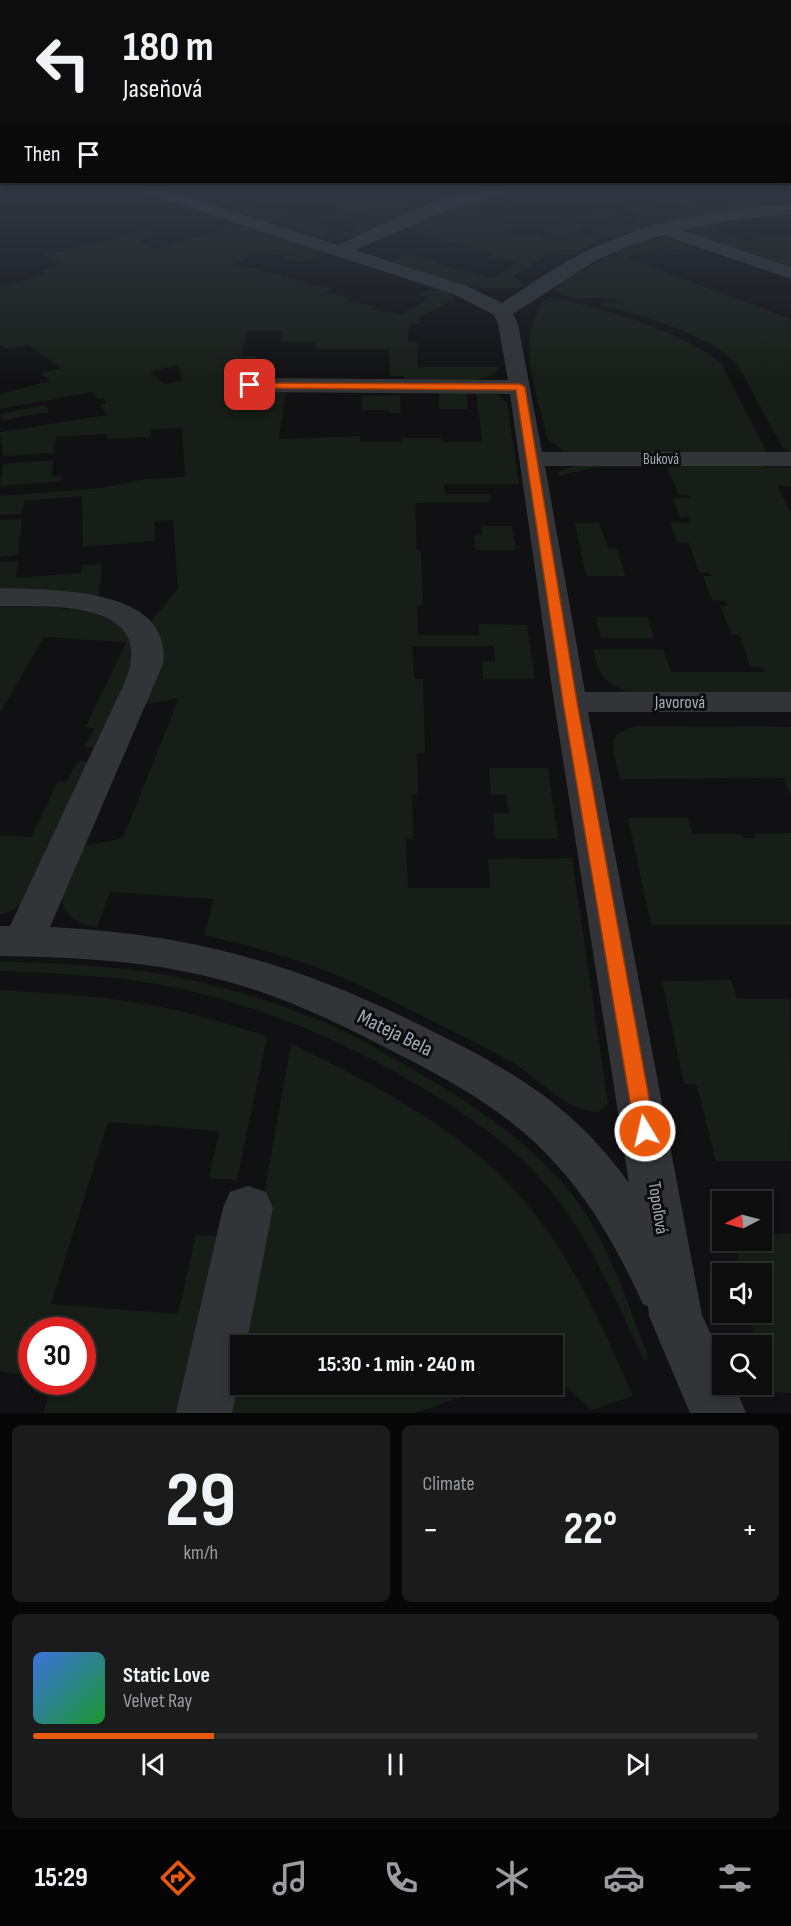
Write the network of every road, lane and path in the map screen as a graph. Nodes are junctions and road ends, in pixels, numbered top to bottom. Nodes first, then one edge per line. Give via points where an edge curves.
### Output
1 (344, 251) edge
2 (602, 251) edge
3 (727, 251) edge
4 (791, 273) edge
5 (502, 312) junction
6 (250, 385) dead end
7 (520, 387) junction
8 (530, 459) junction
9 (791, 459) edge
10 (0, 597) edge
11 (570, 702) junction
12 (791, 702) edge
13 (12, 941) edge
14 (248, 1208) dead end
15 (676, 1316) junction
16 (711, 1411) edge
17 (204, 1413) edge

1 - 5 street via 460,290
2 - 5 street
3 - 4 street
5 - 7 street, Topoľová via 508,324
6 - 7 street
7 - 8 street, Topoľová
8 - 9 street, Buková
8 - 11 street, Topoľová
10 - 13 street via 108,607 136,621 144,632 148,649 131,703
11 - 12 street, Javorová
11 - 15 street, Topoľová
13 - 15 street, Mateja Bela via 133,947 234,968 334,1003 485,1080 539,1116 581,1159 623,1216
14 - 17 street
15 - 16 street, Topoľová

